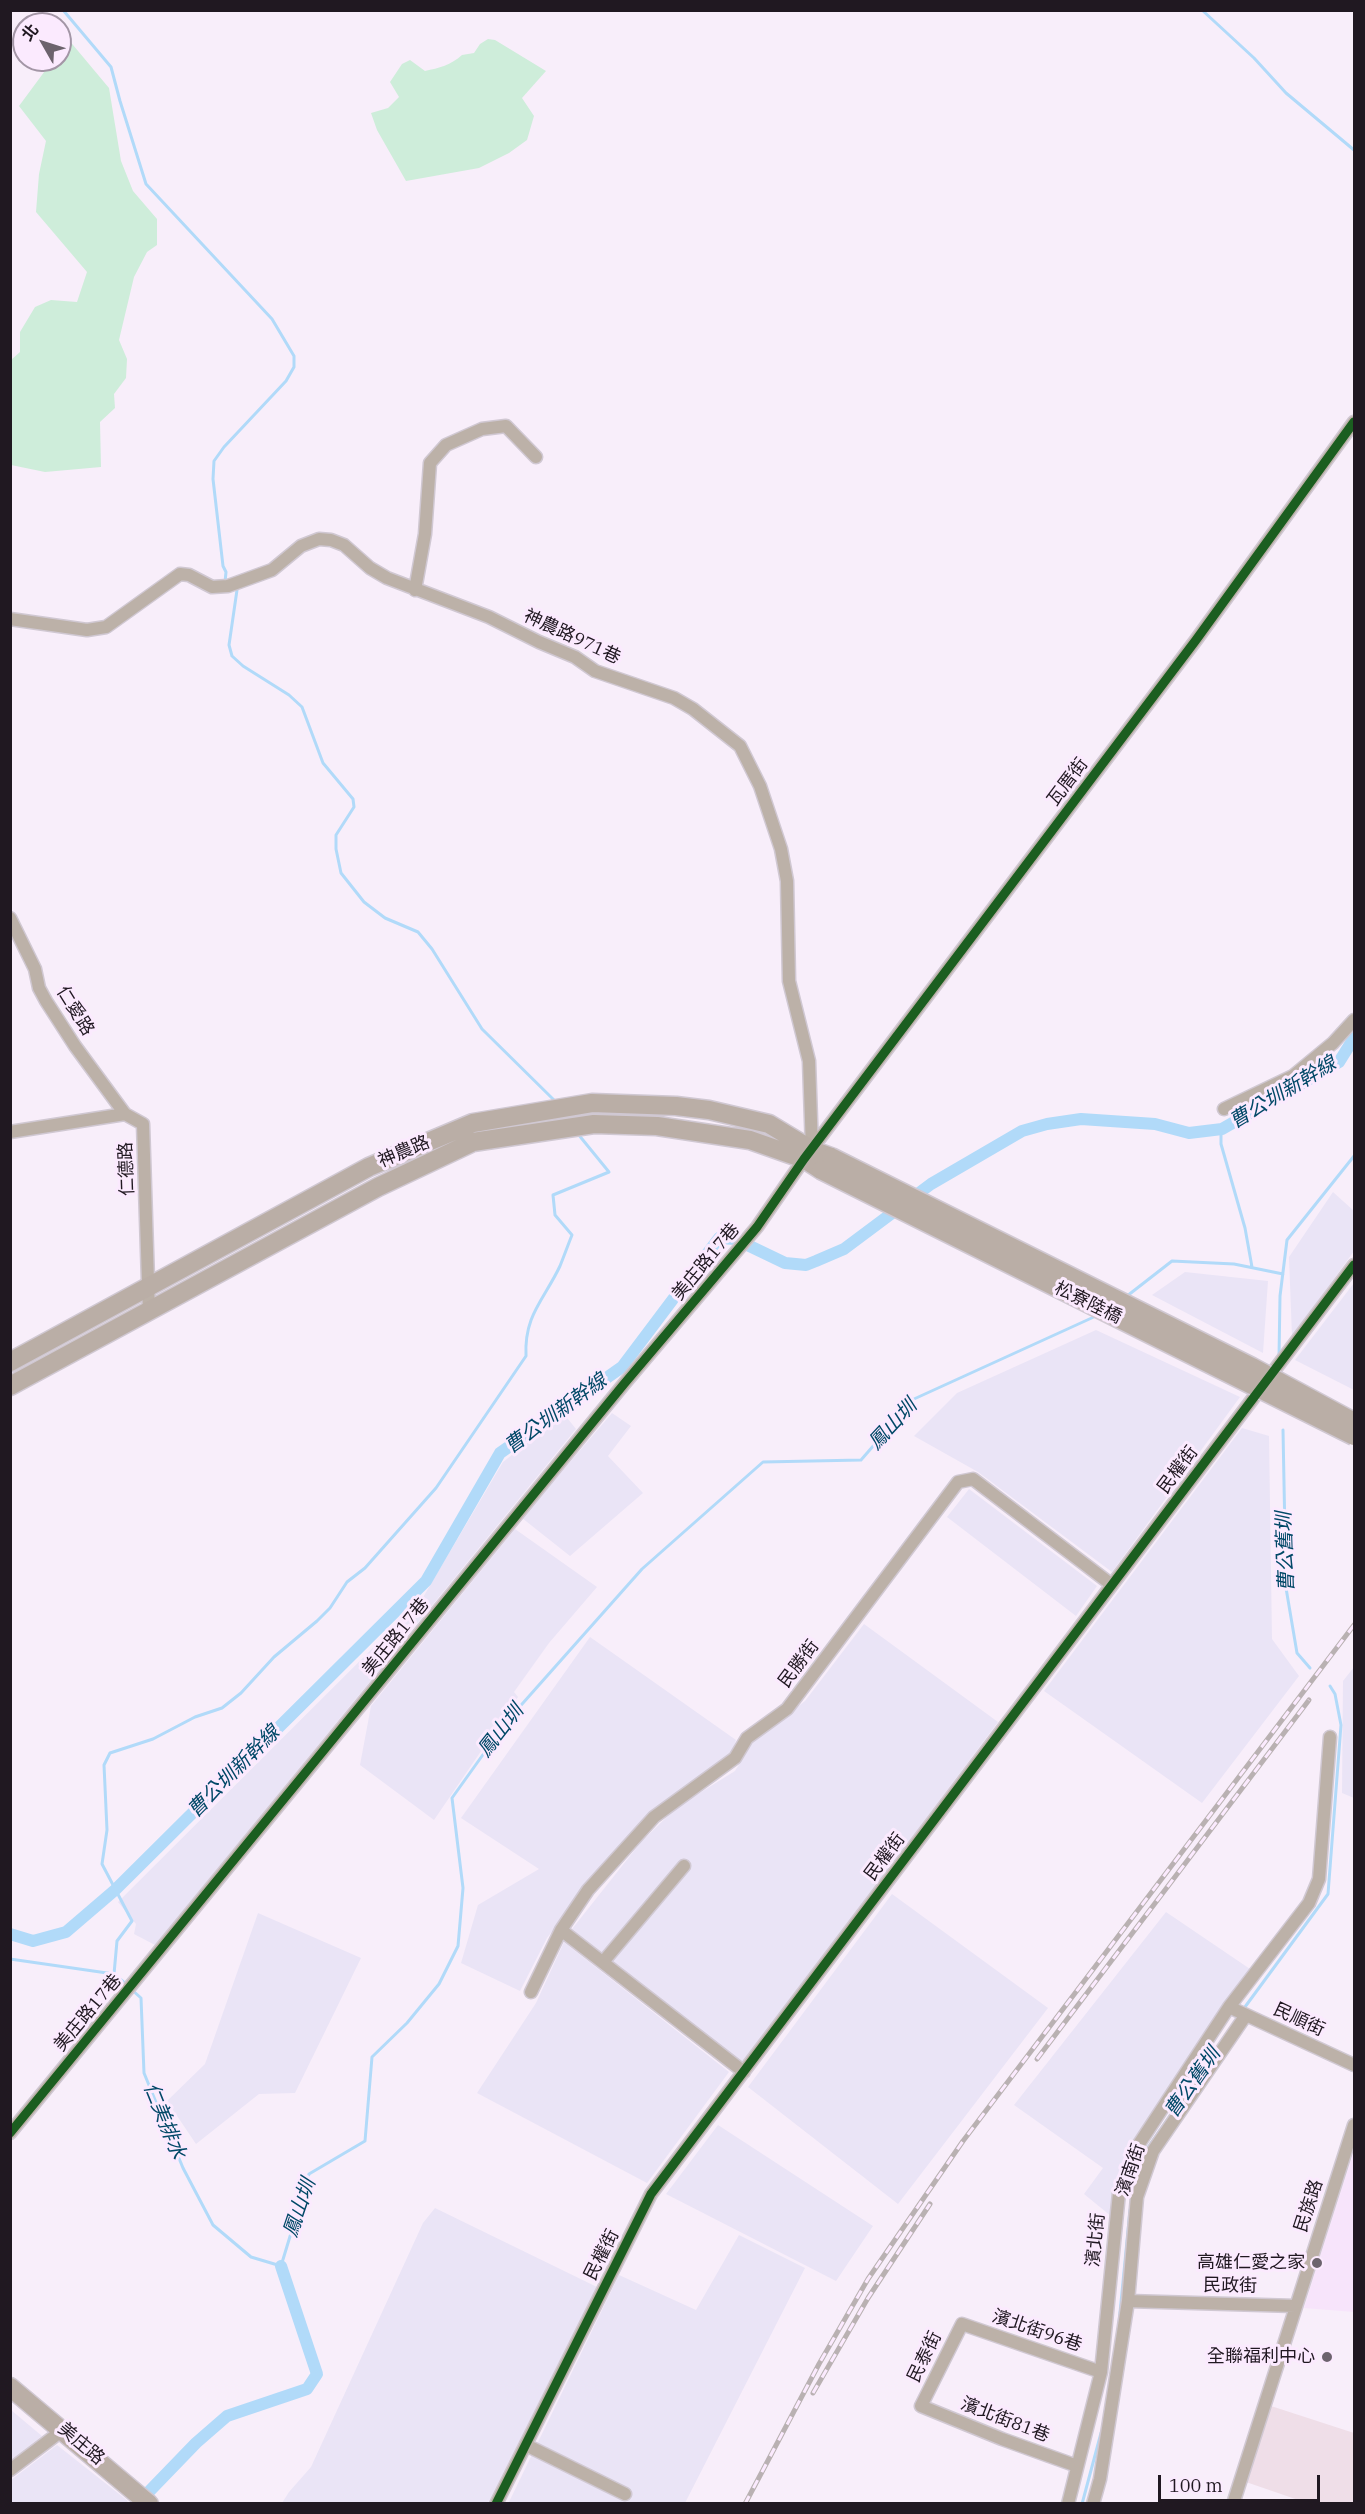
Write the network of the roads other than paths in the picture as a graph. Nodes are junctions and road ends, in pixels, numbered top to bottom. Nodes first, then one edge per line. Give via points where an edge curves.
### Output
1 (1354, 422) edge
2 (536, 457) dead end
3 (415, 590) junction
4 (10, 619) edge
5 (10, 918) edge
6 (1354, 1020) edge
7 (1224, 1109) dead end
8 (125, 1114) junction
9 (10, 1132) edge
10 (808, 1154) junction
11 (826, 1164) junction
12 (1354, 1264) edge
13 (148, 1288) junction
14 (149, 1313) junction
15 (10, 1362) edge
16 (10, 1386) edge
17 (1354, 1422) edge
18 (1354, 1436) edge
19 (1112, 1585) junction
20 (1330, 1737) dead end
21 (684, 1866) dead end
22 (561, 1930) junction
23 (603, 1962) junction
24 (531, 1992) dead end
25 (1238, 2011) junction
26 (1354, 2065) edge
27 (744, 2072) junction
28 (1354, 2125) edge
29 (10, 2133) edge
30 (1128, 2301) junction
31 (1295, 2306) junction
32 (962, 2324) joint
33 (1101, 2372) junction
34 (10, 2387) edge
35 (921, 2406) joint
36 (64, 2429) junction
37 (526, 2445) junction
38 (1077, 2466) junction
39 (10, 2470) edge
40 (625, 2494) dead end
41 (149, 2504) edge
42 (496, 2504) edge
43 (1068, 2504) edge
44 (1093, 2504) edge
45 (1233, 2504) edge

1 - 10 street, 瓦厝街 via 1196,640
2 - 3 street via 506,426 482,429 446,445 430,463 425,534
3 - 4 street, 神農路971巷 via 370,568 344,545 320,539 301,546 272,570 228,586 212,587 180,574 106,627 87,630
3 - 10 street, 神農路971巷 via 489,617 595,671 674,698 740,746 760,786 787,881 789,981 809,1061
5 - 8 street, 仁愛路 via 46,1000
6 - 7 street via 1334,1043 1293,1076
8 - 9 street, 仁德路
8 - 13 street, 仁德路 via 143,1124
10 - 11 street, 神農路
10 - 13 street, 神農路 via 770,1124 676,1106 592,1103 473,1123 369,1167
10 - 14 street, 神農路 via 750,1140 657,1126 594,1124 472,1142 378,1187
10 - 29 street, 美庄路17巷 via 757,1227
11 - 17 street, 松寮陸橋, bridge via 1251,1367
11 - 18 street, 松寮陸橋, bridge
12 - 19 street, 民權街
13 - 14 street, 仁德路
13 - 15 street, 神農路
14 - 16 street, 神農路
19 - 22 street, 民勝街 via 973,1479 958,1482 788,1709 747,1738 735,1758 654,1817 588,1890
19 - 27 street, 民權街
20 - 25 street via 1319,1880 1309,1903
21 - 23 street
22 - 23 street
22 - 24 street, 民勝街
23 - 27 street
25 - 26 street, 民順街
25 - 30 street, 濱南街 via 1153,2151 1137,2197
25 - 33 street, 濱北街 via 1139,2144 1119,2193
27 - 37 street, 民權街 via 651,2194
28 - 31 street, 民族路
30 - 31 street, 民政街
30 - 44 street, 濱南街
31 - 45 street, 民族路
32 - 33 street, 濱北街96巷
32 - 35 street, 民泰街
33 - 38 street, 濱北街
34 - 36 street, 美庄路
35 - 38 street, 濱北街81巷
36 - 39 street
36 - 41 street, 美庄路
37 - 40 street
37 - 42 street, 民權街
38 - 43 street, 濱北街

